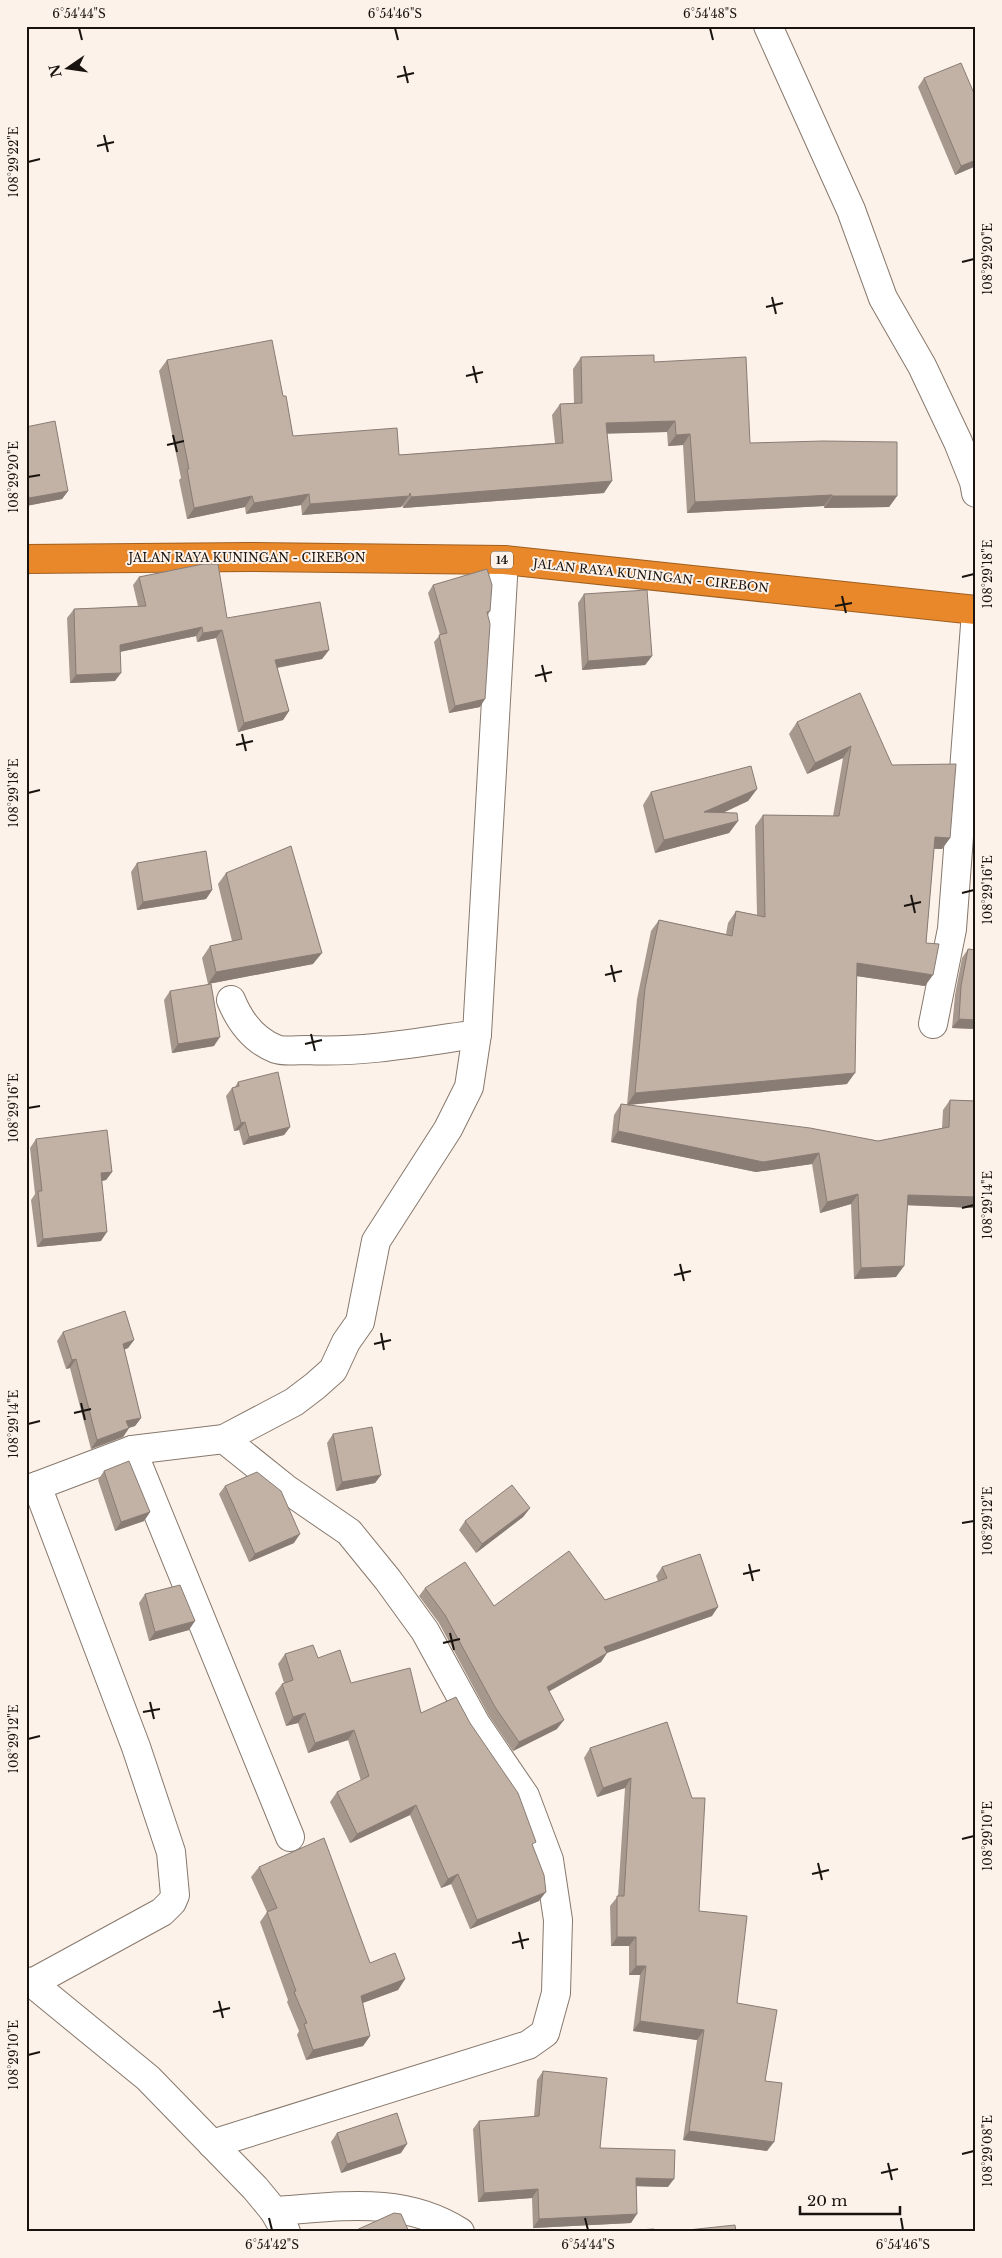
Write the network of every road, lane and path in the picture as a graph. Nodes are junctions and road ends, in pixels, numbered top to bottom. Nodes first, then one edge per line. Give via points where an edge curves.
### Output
1 (768, 26) edge
2 (976, 493) edge
3 (26, 558) edge
4 (504, 560) junction
5 (976, 611) edge
6 (231, 1000) dead end
7 (933, 1024) dead end
8 (477, 1034) junction
9 (224, 1439) junction
10 (132, 1450) junction
11 (32, 1488) edge
12 (290, 1837) dead end
13 (29, 1982) edge
14 (212, 2144) junction
15 (280, 2222) edge
16 (460, 2232) edge

1 - 2 street via 851,210 883,298 930,383 958,442
3 - 4 highway, JALAN RAYA KUNINGAN - CIREBON / 14
4 - 5 highway, JALAN RAYA KUNINGAN - CIREBON / 14
4 - 8 street
5 - 7 street via 952,929
6 - 8 street via 238,1018 251,1034 277,1049 383,1048
8 - 9 street via 469,1088 448,1129 376,1241 360,1322 333,1370 294,1402
9 - 10 street
9 - 14 street via 349,1532 420,1624 476,1724 525,1796 549,1860 558,1920 556,1994 545,2033 528,2045
10 - 11 street
10 - 12 street
11 - 13 street via 136,1747 171,1852 175,1895 162,1912
13 - 14 street via 148,2078
14 - 15 street via 255,2188
15 - 16 street via 386,2206 442,2220

